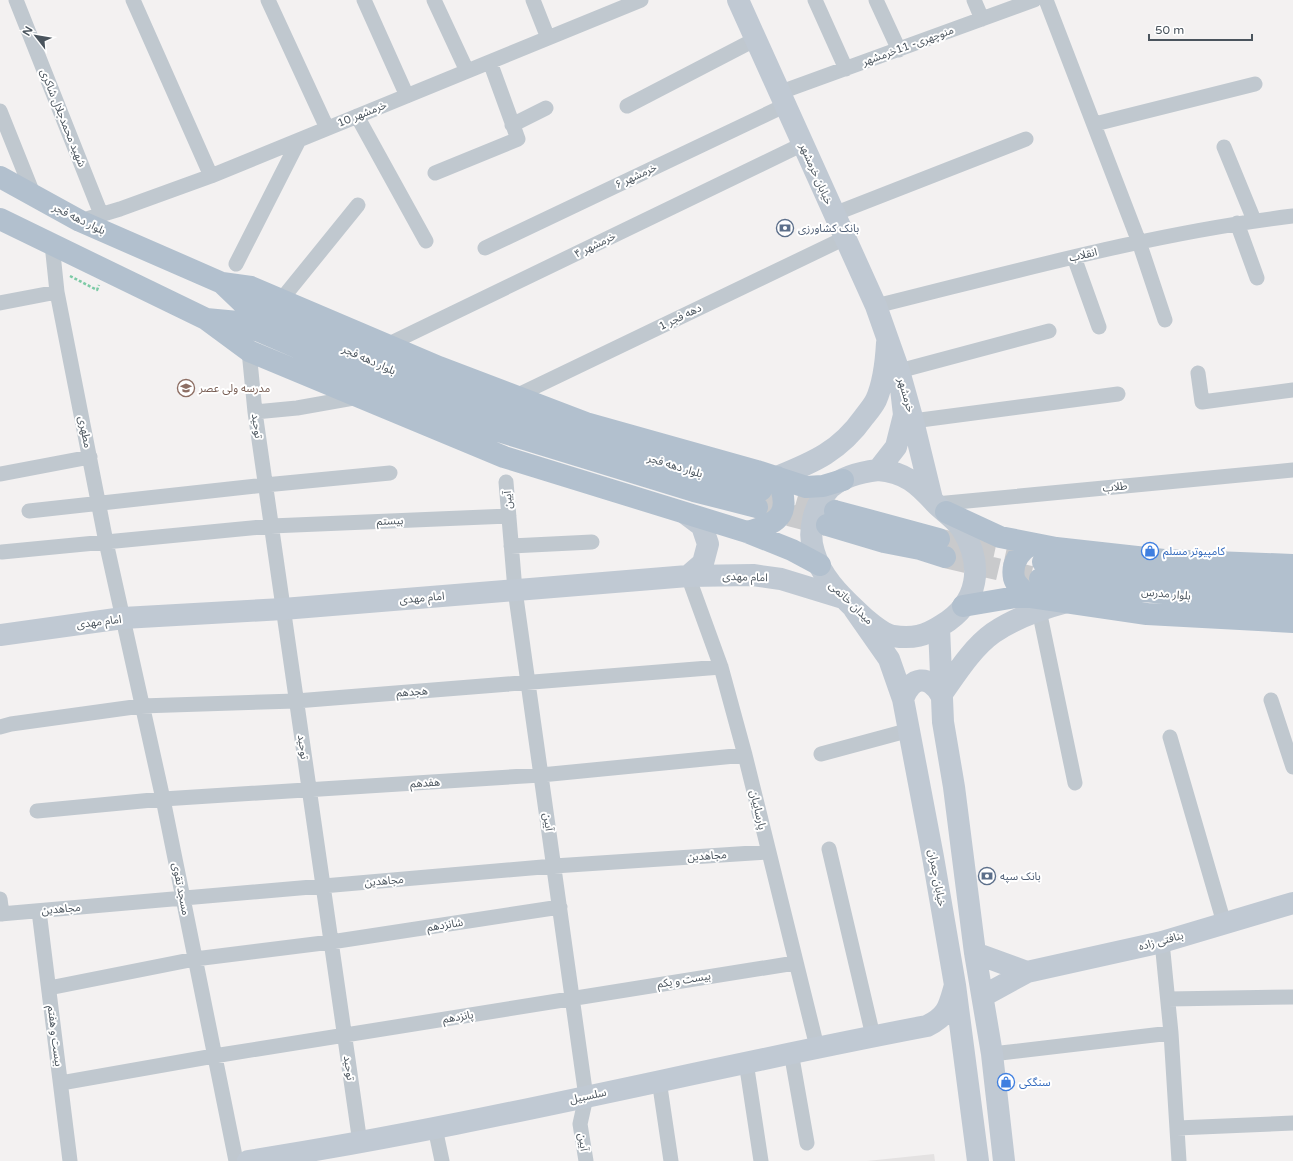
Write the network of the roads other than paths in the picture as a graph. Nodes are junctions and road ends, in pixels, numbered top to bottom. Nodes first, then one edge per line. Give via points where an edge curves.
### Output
1 (16, 0) edge
2 (133, 0) edge
3 (268, 0) edge
4 (364, 0) edge
5 (434, 0) edge
6 (532, 0) edge
7 (641, 0) edge
8 (738, 0) edge
9 (815, 0) edge
10 (876, 0) edge
11 (974, 0) edge
12 (1034, 0) edge
13 (1046, 0) edge
14 (982, 19) junction
15 (548, 38) junction
16 (756, 39) junction
17 (899, 50) junction
18 (490, 62) junction
19 (846, 69) junction
20 (467, 71) junction
21 (1255, 84) dead end
22 (407, 96) junction
23 (784, 98) junction
24 (627, 106) dead end
25 (546, 108) dead end
26 (0, 111) edge
27 (357, 116) junction
28 (1094, 124) junction
29 (512, 125) junction
30 (327, 128) junction
31 (1026, 139) dead end
32 (299, 140) junction
33 (803, 144) junction
34 (1224, 147) dead end
35 (435, 173) dead end
36 (211, 176) junction
37 (0, 177) edge
38 (34, 196) junction
39 (358, 205) dead end
40 (101, 214) junction
41 (834, 214) junction
42 (1293, 216) edge
43 (0, 219) edge
44 (1254, 220) junction
45 (80, 221) junction
46 (1237, 223) junction
47 (845, 238) junction
48 (426, 241) dead end
49 (1139, 242) junction
50 (52, 244) junction
51 (485, 248) dead end
52 (1074, 257) junction
53 (236, 264) dead end
54 (1257, 278) dead end
55 (222, 283) junction
56 (57, 292) junction
57 (281, 300) junction
58 (0, 303) edge
59 (876, 306) junction
60 (206, 319) junction
61 (1165, 320) dead end
62 (1099, 327) dead end
63 (1049, 331) dead end
64 (888, 336) junction
65 (387, 345) junction
66 (249, 351) junction
67 (899, 371) junction
68 (1198, 373) dead end
69 (1293, 390) edge
70 (1118, 394) dead end
71 (359, 397) junction
72 (514, 397) junction
73 (254, 412) junction
74 (913, 421) junction
75 (90, 457) junction
76 (878, 470) junction
77 (1293, 470) edge
78 (390, 473) dead end
79 (1, 474) edge
80 (843, 480) junction
81 (506, 482) dead end
82 (265, 485) junction
83 (765, 491) junction
84 (98, 502) junction
85 (938, 505) junction
86 (29, 511) dead end
87 (686, 514) junction
88 (509, 516) junction
89 (831, 518) tunnel mouth
90 (271, 526) junction
91 (747, 532) junction
92 (106, 542) junction
93 (592, 542) dead end
94 (511, 546) junction
95 (943, 548) tunnel mouth
96 (2, 552) dead end
97 (820, 565) junction
98 (1293, 565) edge
99 (688, 576) junction
100 (1037, 578) junction
101 (1293, 585) edge
102 (515, 590) junction
103 (1293, 602) edge
104 (848, 603) junction
105 (963, 606) junction
106 (283, 609) junction
107 (123, 618) junction
108 (1293, 622) edge
109 (939, 627) junction
110 (0, 635) edge
111 (721, 667) junction
112 (528, 683) junction
113 (941, 695) junction
114 (903, 699) junction
115 (1271, 700) dead end
116 (296, 701) junction
117 (141, 706) junction
118 (0, 727) edge
119 (910, 730) junction
120 (1170, 737) dead end
121 (821, 754) dead end
122 (745, 755) junction
123 (1292, 759) edge
124 (541, 775) junction
125 (1075, 783) dead end
126 (309, 791) junction
127 (163, 799) junction
128 (37, 811) dead end
129 (829, 849) dead end
130 (768, 852) junction
131 (554, 866) junction
132 (323, 886) junction
133 (0, 899) edge
134 (183, 899) junction
135 (1293, 903) edge
136 (560, 907) junction
137 (39, 911) junction
138 (1, 914) edge
139 (1224, 923) junction
140 (331, 942) junction
141 (1162, 942) junction
142 (975, 953) junction
143 (195, 959) junction
144 (795, 963) junction
145 (1027, 972) junction
146 (955, 985) junction
147 (49, 988) junction
148 (983, 996) junction
149 (1293, 997) edge
150 (573, 998) junction
151 (1168, 999) junction
152 (927, 1026) junction
153 (1171, 1033) junction
154 (344, 1035) junction
155 (873, 1036) junction
156 (817, 1047) junction
157 (791, 1052) junction
158 (992, 1054) junction
159 (214, 1056) junction
160 (746, 1062) junction
161 (965, 1063) junction
162 (658, 1080) junction
163 (61, 1083) junction
164 (586, 1097) junction
165 (1293, 1123) edge
166 (435, 1128) junction
167 (1177, 1128) junction
168 (360, 1143) junction
169 (808, 1143) dead end
170 (299, 1157) edge
171 (70, 1161) edge
172 (236, 1161) edge
173 (248, 1161) edge
174 (442, 1161) edge
175 (586, 1161) edge
176 (671, 1161) edge
177 (761, 1161) edge
178 (978, 1161) edge
179 (1004, 1161) edge
180 (1179, 1161) edge

1 - 40 street, شهید محمدجلال شاکری
2 - 36 street
3 - 30 street
4 - 22 street
5 - 20 street
6 - 15 street
7 - 15 street, خرمشهر 10
8 - 16 main road, خیابان خرمشهر
9 - 19 street
10 - 17 street
11 - 14 street
12 - 14 street, منوچهری- 11خرمشهر
13 - 28 street
14 - 17 street, منوچهری- 11خرمشهر
15 - 18 street, خرمشهر 10
16 - 23 main road, خیابان خرمشهر
16 - 24 street
17 - 19 street, منوچهری- 11خرمشهر
18 - 20 street, خرمشهر 10
18 - 29 street
19 - 23 street, منوچهری- 11خرمشهر
20 - 22 street, خرمشهر 10
21 - 28 street
22 - 27 street, خرمشهر 10
23 - 33 main road, خیابان خرمشهر
23 - 51 street, خرمشهر ۶
25 - 29 street
26 - 38 street
27 - 30 street, خرمشهر 10
27 - 48 street
28 - 49 street
29 - 35 street via 518,139
30 - 32 street, خرمشهر 10
31 - 41 street
32 - 36 street, خرمشهر 10
32 - 53 street
33 - 41 main road, خیابان خرمشهر
33 - 65 street, خرمشهر ۴
34 - 44 street
36 - 40 street, خرمشهر 10
37 - 38 main road, بلوار دهه فجر
38 - 45 main road, بلوار دهه فجر
39 - 57 street
40 - 45 street, خرمشهر 10
41 - 47 main road, خیابان خرمشهر
42 - 44 street, انقلاب
43 - 50 main road, بلوار دهه فجر
44 - 46 street, انقلاب
45 - 55 main road, بلوار دهه فجر
46 - 49 street, انقلاب
46 - 54 street
47 - 59 main road, خیابان خرمشهر
47 - 72 street, دهه فجر 1
49 - 52 street, انقلاب
49 - 61 street
50 - 56 street, مطهری
50 - 60 main road, بلوار دهه فجر
52 - 59 street, انقلاب
52 - 62 street
55 - 57 main road via 251,287
55 - 83 main road, بلوار دهه فجر via 245,305 390,369 494,410
56 - 58 street
56 - 75 street, مطهری
57 - 65 main road
59 - 64 main road, خیابان خرمشهر
60 - 66 main road
60 - 83 main road, بلوار دهه فجر via 238,322 479,425 694,491
63 - 67 street
64 - 67 main road, خیابان خرمشهر
64 - 83 main road via 885,366 876,400 856,428 833,451
65 - 72 main road
66 - 71 main road
66 - 73 street, توحید
67 - 74 main road, خرمشهر
67 - 76 main road, خرمشهر via 904,416 896,447
68 - 69 street via 1202,402
70 - 74 street
71 - 73 street via 297,408
71 - 87 main road via 504,457
72 - 83 main road
73 - 82 street, توحید
74 - 85 main road, خرمشهر
75 - 79 street
75 - 84 street, مطهری
76 - 80 main road, میدان خاتمی via 861,472
76 - 85 main road, میدان خاتمی via 904,475
77 - 85 street, طلاب
78 - 82 street
80 - 83 main road via 823,486
80 - 97 main road, میدان خاتمی via 830,488 817,508 810,533 814,553
81 - 88 street, آیین
82 - 84 street
82 - 90 street, توحید
83 - 91 main road via 783,491 784,506 777,521 767,527
84 - 86 street
84 - 92 street, مطهری
85 - 100 main road via 1000,537
85 - 105 main road, میدان خاتمی via 961,528 973,552 973,589
87 - 91 main road
87 - 99 main road via 702,526 708,544 703,563
88 - 90 street, بیستم
88 - 94 street, آیین
89 - 95 main road
90 - 92 street
90 - 106 street, توحید
91 - 97 main road via 792,550
92 - 96 street
92 - 107 street, مطهری
93 - 94 street
94 - 102 street, آیین
97 - 104 main road, میدان خاتمی via 827,580
98 - 100 main road via 1164,560 1056,548
99 - 102 main road, امام مهدی
99 - 104 main road, امام مهدی via 753,575 781,579
99 - 111 street, پارساییان
100 - 101 main road, بلوار مدرس
100 - 103 main road, بلوار مدرس via 1132,591
100 - 105 main road via 1016,597
100 - 108 main road via 1067,602 1148,614
100 - 113 main road via 992,634 968,658
100 - 125 street
102 - 106 main road, امام مهدی
102 - 112 street, آیین
104 - 109 main road, میدان خاتمی via 867,621 892,636 922,637
104 - 114 main road, خیابان چمران via 889,659
105 - 109 main road, میدان خاتمی via 955,616
106 - 107 main road, امام مهدی
106 - 116 street, توحید
107 - 110 main road, امام مهدی
107 - 117 street, مسجد تقوی
109 - 113 main road
111 - 112 street, هجدهم
111 - 122 street, پارساییان
112 - 116 street, هجدهم
112 - 124 street, آیین
113 - 114 main road via 936,685 926,680 915,681 907,688
113 - 142 main road
114 - 119 main road, خیابان چمران
115 - 123 street
116 - 117 street, هجدهم
116 - 126 street, توحید
117 - 118 street, هجدهم
117 - 127 street, مسجد تقوی
119 - 121 street
119 - 146 main road, خیابان چمران
120 - 139 street
122 - 124 street, هفدهم
122 - 130 street, پارساییان
124 - 126 street, هفدهم
124 - 131 street, آیین
126 - 127 street, هفدهم
126 - 132 street, توحید
127 - 128 street, هفدهم
127 - 134 street, مسجد تقوی
129 - 155 street
130 - 131 street, مجاهدین
130 - 144 street, پارساییان
131 - 132 street, مجاهدین
131 - 136 street, آیین
132 - 134 street, مجاهدین
132 - 140 street, توحید
133 - 138 street
134 - 137 street, مجاهدین
134 - 143 street, مسجد تقوی
135 - 139 main road, بنافتی زاده
136 - 140 street, شانزدهم
136 - 150 street, آیین
137 - 138 street, مجاهدین
137 - 147 street, بیست و هفتم
139 - 141 main road, بنافتی زاده
140 - 143 street, شانزدهم
140 - 154 street, توحید
141 - 145 main road, بنافتی زاده
141 - 151 street
142 - 145 main road
142 - 148 main road
143 - 147 street, شانزدهم
143 - 159 street, مسجد تقوی
144 - 150 street, بیست و یکم
144 - 156 street, پارساییان
145 - 148 main road, بنافتی زاده
146 - 152 main road, سلسبیل via 947,1010 940,1020
146 - 161 main road, خیابان چمران
147 - 163 street, بیست و هفتم
148 - 158 main road
149 - 151 street
150 - 154 street, پانزدهم
150 - 164 street, آیین
151 - 153 street
152 - 155 main road, سلسبیل
152 - 161 main road via 946,1035 957,1046
153 - 158 street
153 - 167 street
154 - 159 street, پانزدهم
154 - 168 street, توحید
155 - 156 main road, سلسبیل
156 - 157 main road, سلسبیل
157 - 160 main road, سلسبیل
157 - 169 street
158 - 179 main road
159 - 163 street, پانزدهم
159 - 172 street, مسجد تقوی
160 - 162 main road, سلسبیل
160 - 177 street
161 - 178 main road, خیابان چمران
162 - 164 main road, سلسبیل
162 - 176 street
163 - 171 street, بیست و هفتم
164 - 166 main road, سلسبیل
164 - 175 street, آیین via 580,1124
165 - 167 street
166 - 168 main road, سلسبیل
166 - 174 street
167 - 180 street
168 - 170 main road, سلسبیل
170 - 173 main road, سلسبیل

